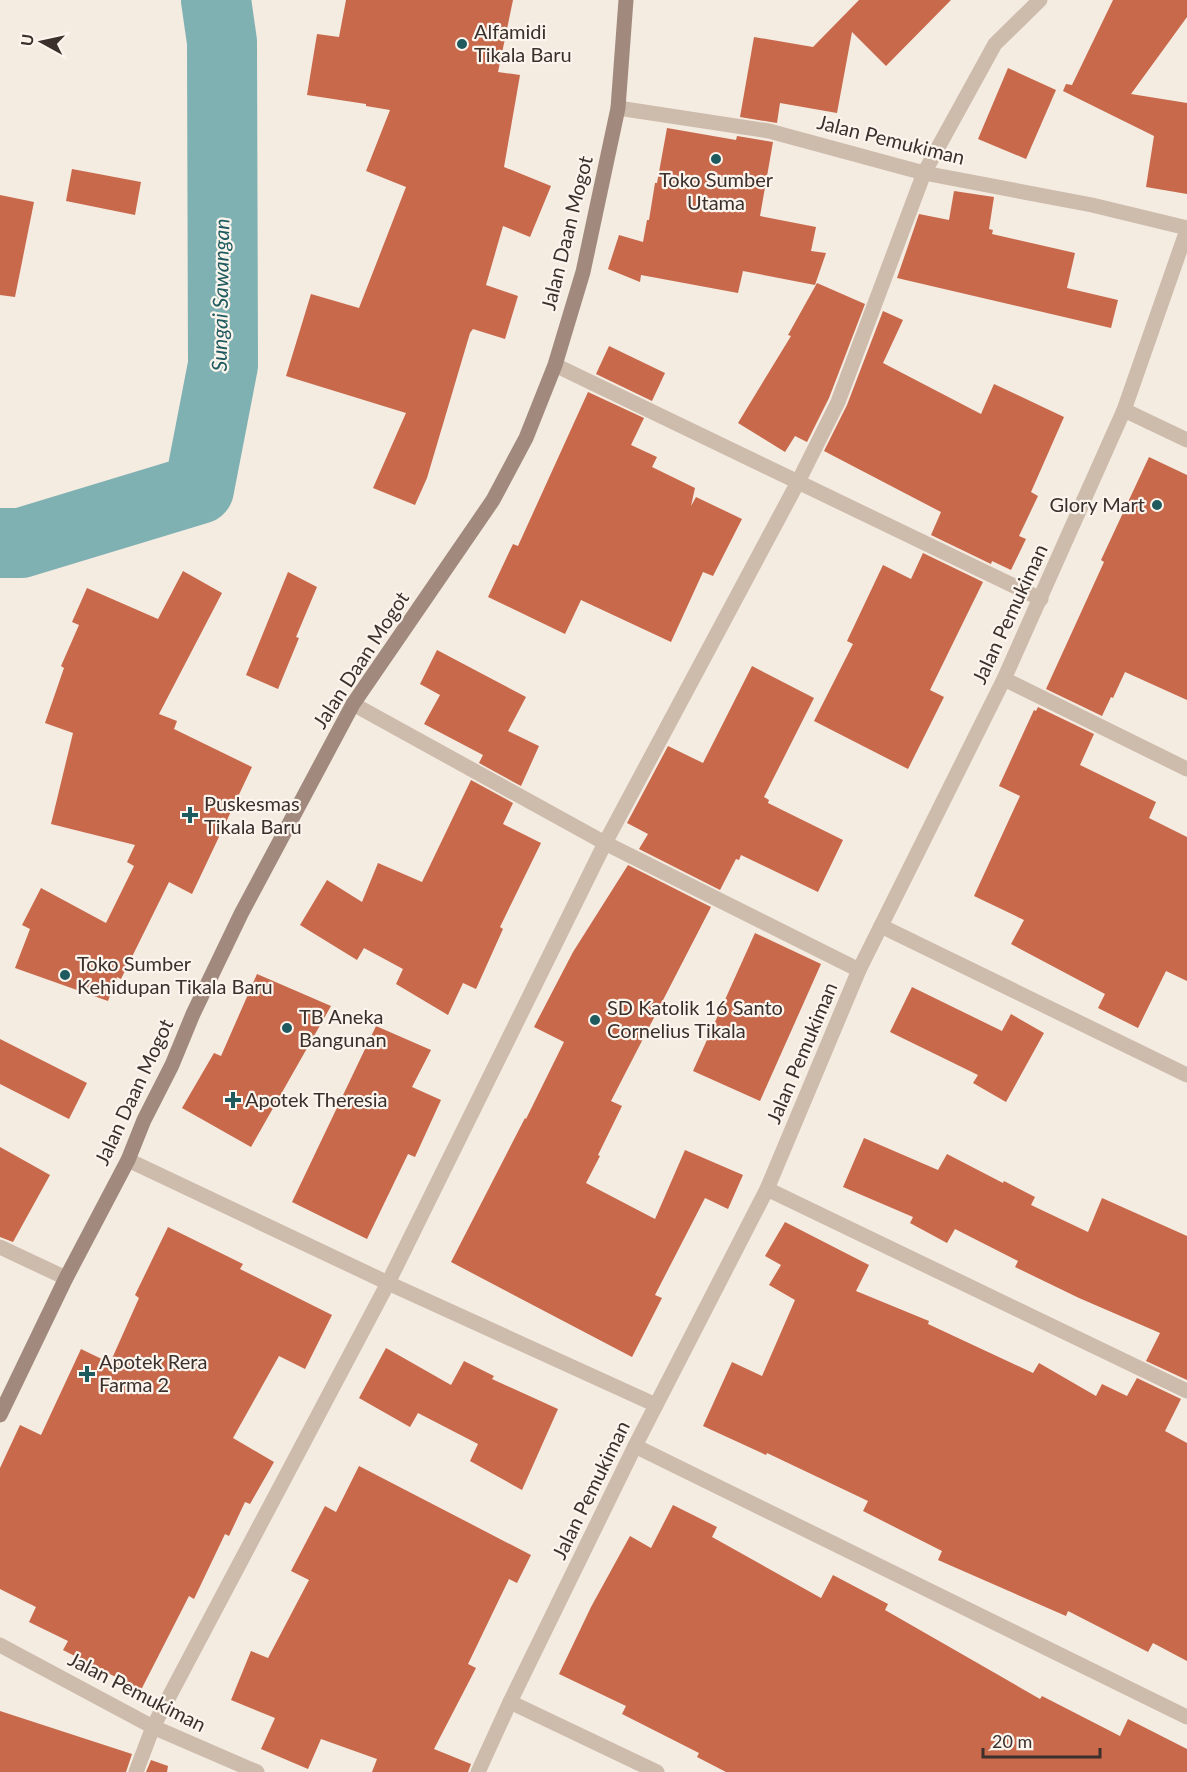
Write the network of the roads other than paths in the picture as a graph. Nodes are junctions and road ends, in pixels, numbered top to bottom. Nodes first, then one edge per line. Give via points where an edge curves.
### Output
1 (626, 0) edge
2 (1040, 0) edge
3 (618, 108) junction
4 (924, 173) junction
5 (1187, 229) edge
6 (555, 364) junction
7 (1124, 410) junction
8 (1187, 440) edge
9 (798, 482) junction
10 (1041, 599) junction
11 (1004, 679) junction
12 (353, 705) junction
13 (1187, 770) edge
14 (604, 843) junction
15 (881, 926) junction
16 (859, 970) junction
17 (1187, 1075) edge
18 (128, 1160) junction
19 (767, 1189) junction
20 (0, 1247) edge
21 (66, 1278) junction
22 (388, 1283) junction
23 (1187, 1391) edge
24 (656, 1405) junction
25 (0, 1415) edge
26 (636, 1446) junction
27 (0, 1645) edge
28 (510, 1702) junction
29 (1187, 1717) edge
30 (153, 1727) junction
31 (136, 1772) edge
32 (257, 1772) edge
33 (478, 1772) edge
34 (657, 1772) edge

1 - 3 main road, Jalan Daan Mogot
2 - 4 street via 995,44
3 - 4 street, Jalan Pemukiman via 769,131
3 - 6 main road, Jalan Daan Mogot via 583,272
4 - 5 street, Jalan Pemukiman via 1092,205
4 - 9 street via 838,402
5 - 7 street, Jalan Pemukiman
6 - 9 street
6 - 12 main road, Jalan Daan Mogot via 526,438 493,500
7 - 8 street
7 - 10 street, Jalan Pemukiman
9 - 10 street
9 - 14 street
10 - 11 street, Jalan Pemukiman
11 - 13 street
11 - 15 street, Jalan Pemukiman
12 - 14 street
12 - 18 main road, Jalan Daan Mogot via 241,914
14 - 16 street
14 - 22 street
15 - 16 street, Jalan Pemukiman
15 - 17 street
16 - 19 street, Jalan Pemukiman
18 - 21 main road, Jalan Daan Mogot
18 - 22 street
19 - 23 street
19 - 24 street, Jalan Pemukiman
20 - 21 street
21 - 25 main road, Jalan Daan Mogot
22 - 24 street
22 - 30 street
24 - 26 street, Jalan Pemukiman
26 - 28 street, Jalan Pemukiman
26 - 29 street
27 - 30 street, Jalan Pemukiman
28 - 33 street, Jalan Pemukiman
28 - 34 street
30 - 31 street
30 - 32 street, Jalan Pemukiman

